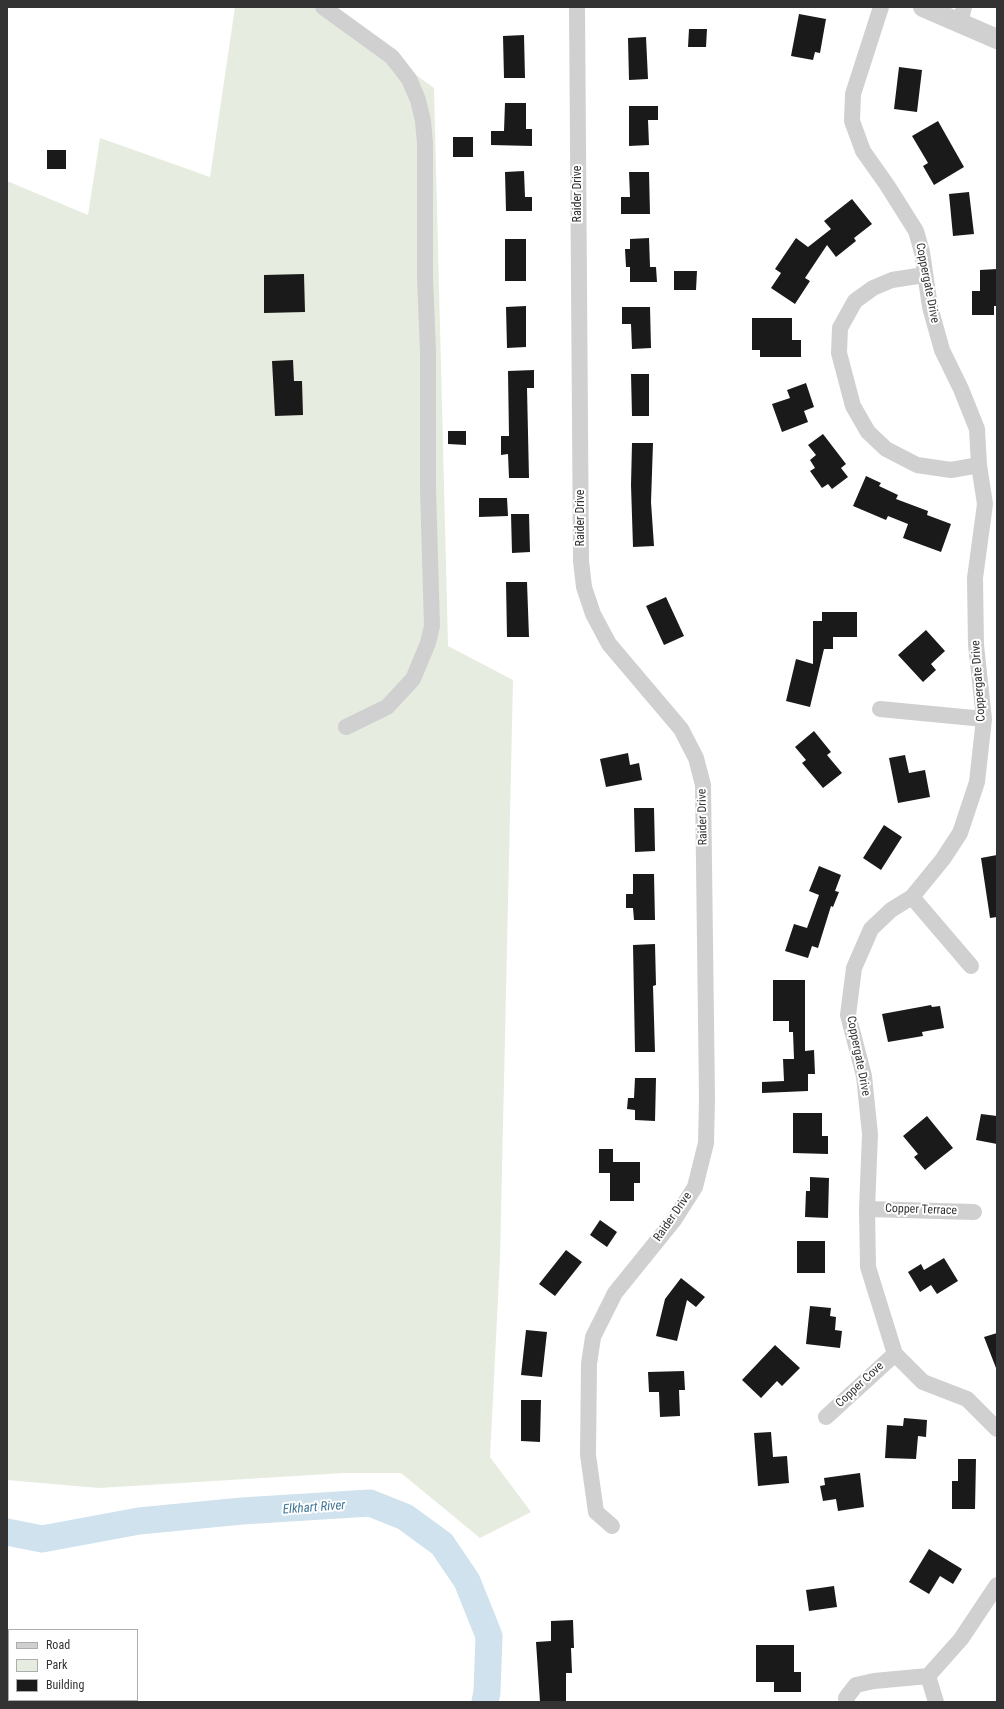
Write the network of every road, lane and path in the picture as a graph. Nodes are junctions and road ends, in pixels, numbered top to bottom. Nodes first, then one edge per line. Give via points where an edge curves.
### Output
1 (323, 7) edge
2 (577, 7) edge
3 (881, 7) edge
4 (923, 7) edge
5 (962, 15) edge
6 (997, 39) edge
7 (924, 275) junction
8 (979, 465) junction
9 (880, 709) dead end
10 (984, 719) junction
11 (346, 727) dead end
12 (912, 897) junction
13 (971, 966) dead end
14 (867, 1209) junction
15 (974, 1212) dead end
16 (895, 1354) junction
17 (826, 1417) dead end
18 (997, 1429) edge
19 (612, 1526) dead end
20 (997, 1585) edge
21 (928, 1676) junction
22 (847, 1702) edge
23 (936, 1702) edge

1 - 11 street via 392,57 408,79 418,100 425,143 432,626 413,679 387,707
2 - 19 street, Raider Drive via 581,561 584,587 609,644 681,729 696,758 703,785 706,1143 694,1187 674,1220 615,1293 593,1337 588,1364 588,1455 596,1512
3 - 7 street, Coppergate Drive via 853,94 852,122 863,151 916,231 922,252
4 - 5 street
5 - 6 street
7 - 8 street, Coppergate Drive via 942,350 977,429
7 - 8 street via 892,280 873,288 855,301 840,328 839,353 853,406 868,432 886,449 917,465 951,470
8 - 10 street, Coppergate Drive via 985,504 975,578 976,646
9 - 10 street
10 - 12 street, Coppergate Drive via 977,782 960,832 943,859
12 - 13 street
12 - 14 street, Coppergate Drive via 891,910 871,929 854,968 848,1015 864,1076 870,1134
14 - 15 street, Copper Terrace
14 - 16 street, Coppergate Drive via 868,1267
16 - 17 street, Copper Cove
16 - 18 street, Coppergate Drive via 923,1382 967,1399
20 - 21 street via 961,1640
21 - 22 street via 856,1685 846,1698
21 - 23 street

